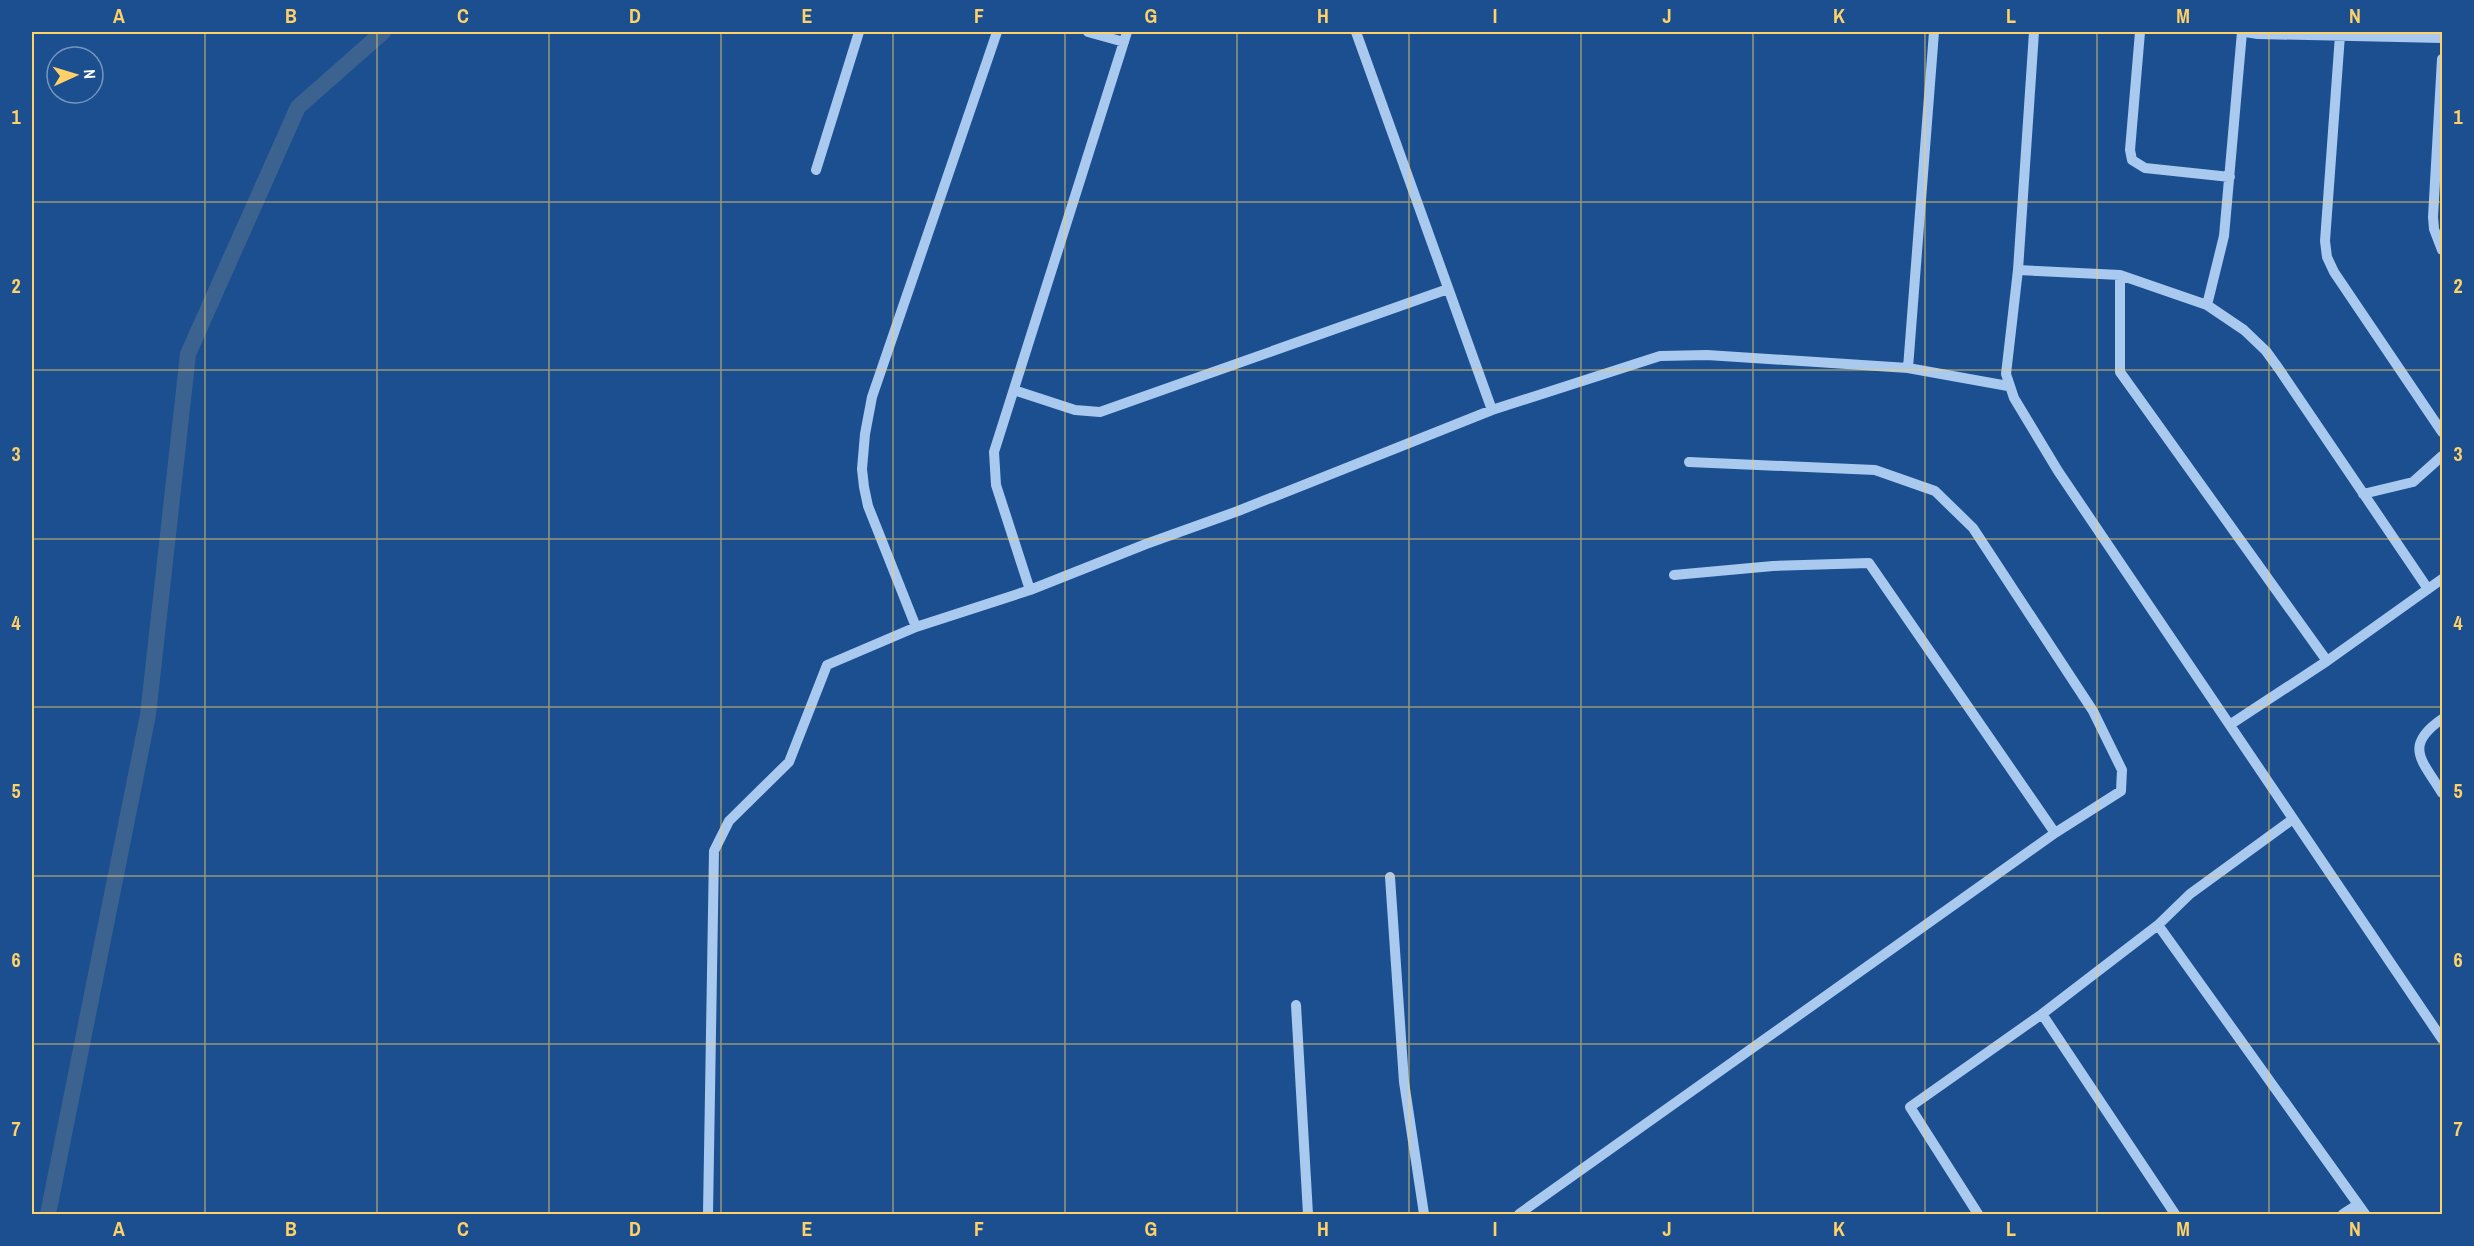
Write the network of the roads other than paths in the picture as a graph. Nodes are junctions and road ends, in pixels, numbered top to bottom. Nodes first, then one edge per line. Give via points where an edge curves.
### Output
1 (859, 32) edge
2 (997, 32) edge
3 (1088, 32) edge
4 (1356, 32) edge
5 (1934, 32) edge
6 (2034, 32) edge
7 (2140, 32) edge
8 (2244, 32) edge
9 (2340, 35) junction
10 (1126, 37) edge
11 (2442, 38) edge
12 (2442, 59) edge
13 (816, 170) dead end
14 (2230, 177) junction
15 (2442, 250) edge
16 (2018, 270) junction
17 (2120, 275) junction
18 (1448, 289) junction
19 (2207, 305) junction
20 (1908, 368) junction
21 (2008, 386) junction
22 (1014, 390) junction
23 (1492, 410) junction
24 (2442, 432) edge
25 (2442, 456) edge
26 (1689, 462) dead end
27 (2363, 494) junction
28 (1674, 575) dead end
29 (2442, 579) edge
30 (2428, 589) junction
31 (1030, 590) junction
32 (916, 627) junction
33 (2327, 660) junction
34 (2442, 719) edge
35 (2230, 724) junction
36 (2442, 793) edge
37 (2293, 819) junction
38 (2055, 833) junction
39 (1390, 877) dead end
40 (2158, 925) junction
41 (1296, 1005) dead end
42 (2042, 1014) junction
43 (2442, 1039) edge
44 (2357, 1204) junction
45 (708, 1215) edge
46 (1308, 1215) edge
47 (1424, 1215) edge
48 (1519, 1215) edge
49 (1978, 1215) edge
50 (2175, 1215) edge
51 (2343, 1215) edge
52 (2365, 1215) edge

1 - 13 street
2 - 32 street via 872,397 865,434 862,469 868,506
3 - 10 street
4 - 18 street
5 - 20 street
6 - 16 street
7 - 14 street via 2132,160 2145,168
8 - 9 street
8 - 14 street
9 - 11 street
9 - 24 street via 2327,257
10 - 22 street
12 - 15 street via 2433,217
14 - 19 street via 2224,236
16 - 17 street
16 - 21 street via 2006,361
17 - 19 street
17 - 33 street via 2120,372
18 - 22 street via 1100,412 1075,410
18 - 23 street
19 - 27 street via 2244,330 2266,351
20 - 21 street
20 - 23 street via 1677,354 1660,356
21 - 35 street via 2058,471
22 - 31 street via 994,452 994,475
23 - 31 street
25 - 27 street via 2413,482
26 - 38 street via 1875,470 1935,491 1973,528 2093,711 2122,770 2118,795
27 - 30 street
28 - 38 street via 1869,563
29 - 30 street
30 - 33 street
31 - 32 street
32 - 45 street via 827,665 789,762 729,821 714,850
33 - 35 street
34 - 36 street via 2425,732 2419,750
35 - 37 street
37 - 40 street via 2190,894
37 - 43 street
38 - 48 street
39 - 47 street via 1404,1082
40 - 42 street
40 - 44 street
41 - 46 street
42 - 49 street via 1911,1107
42 - 50 street
44 - 51 street
44 - 52 street

